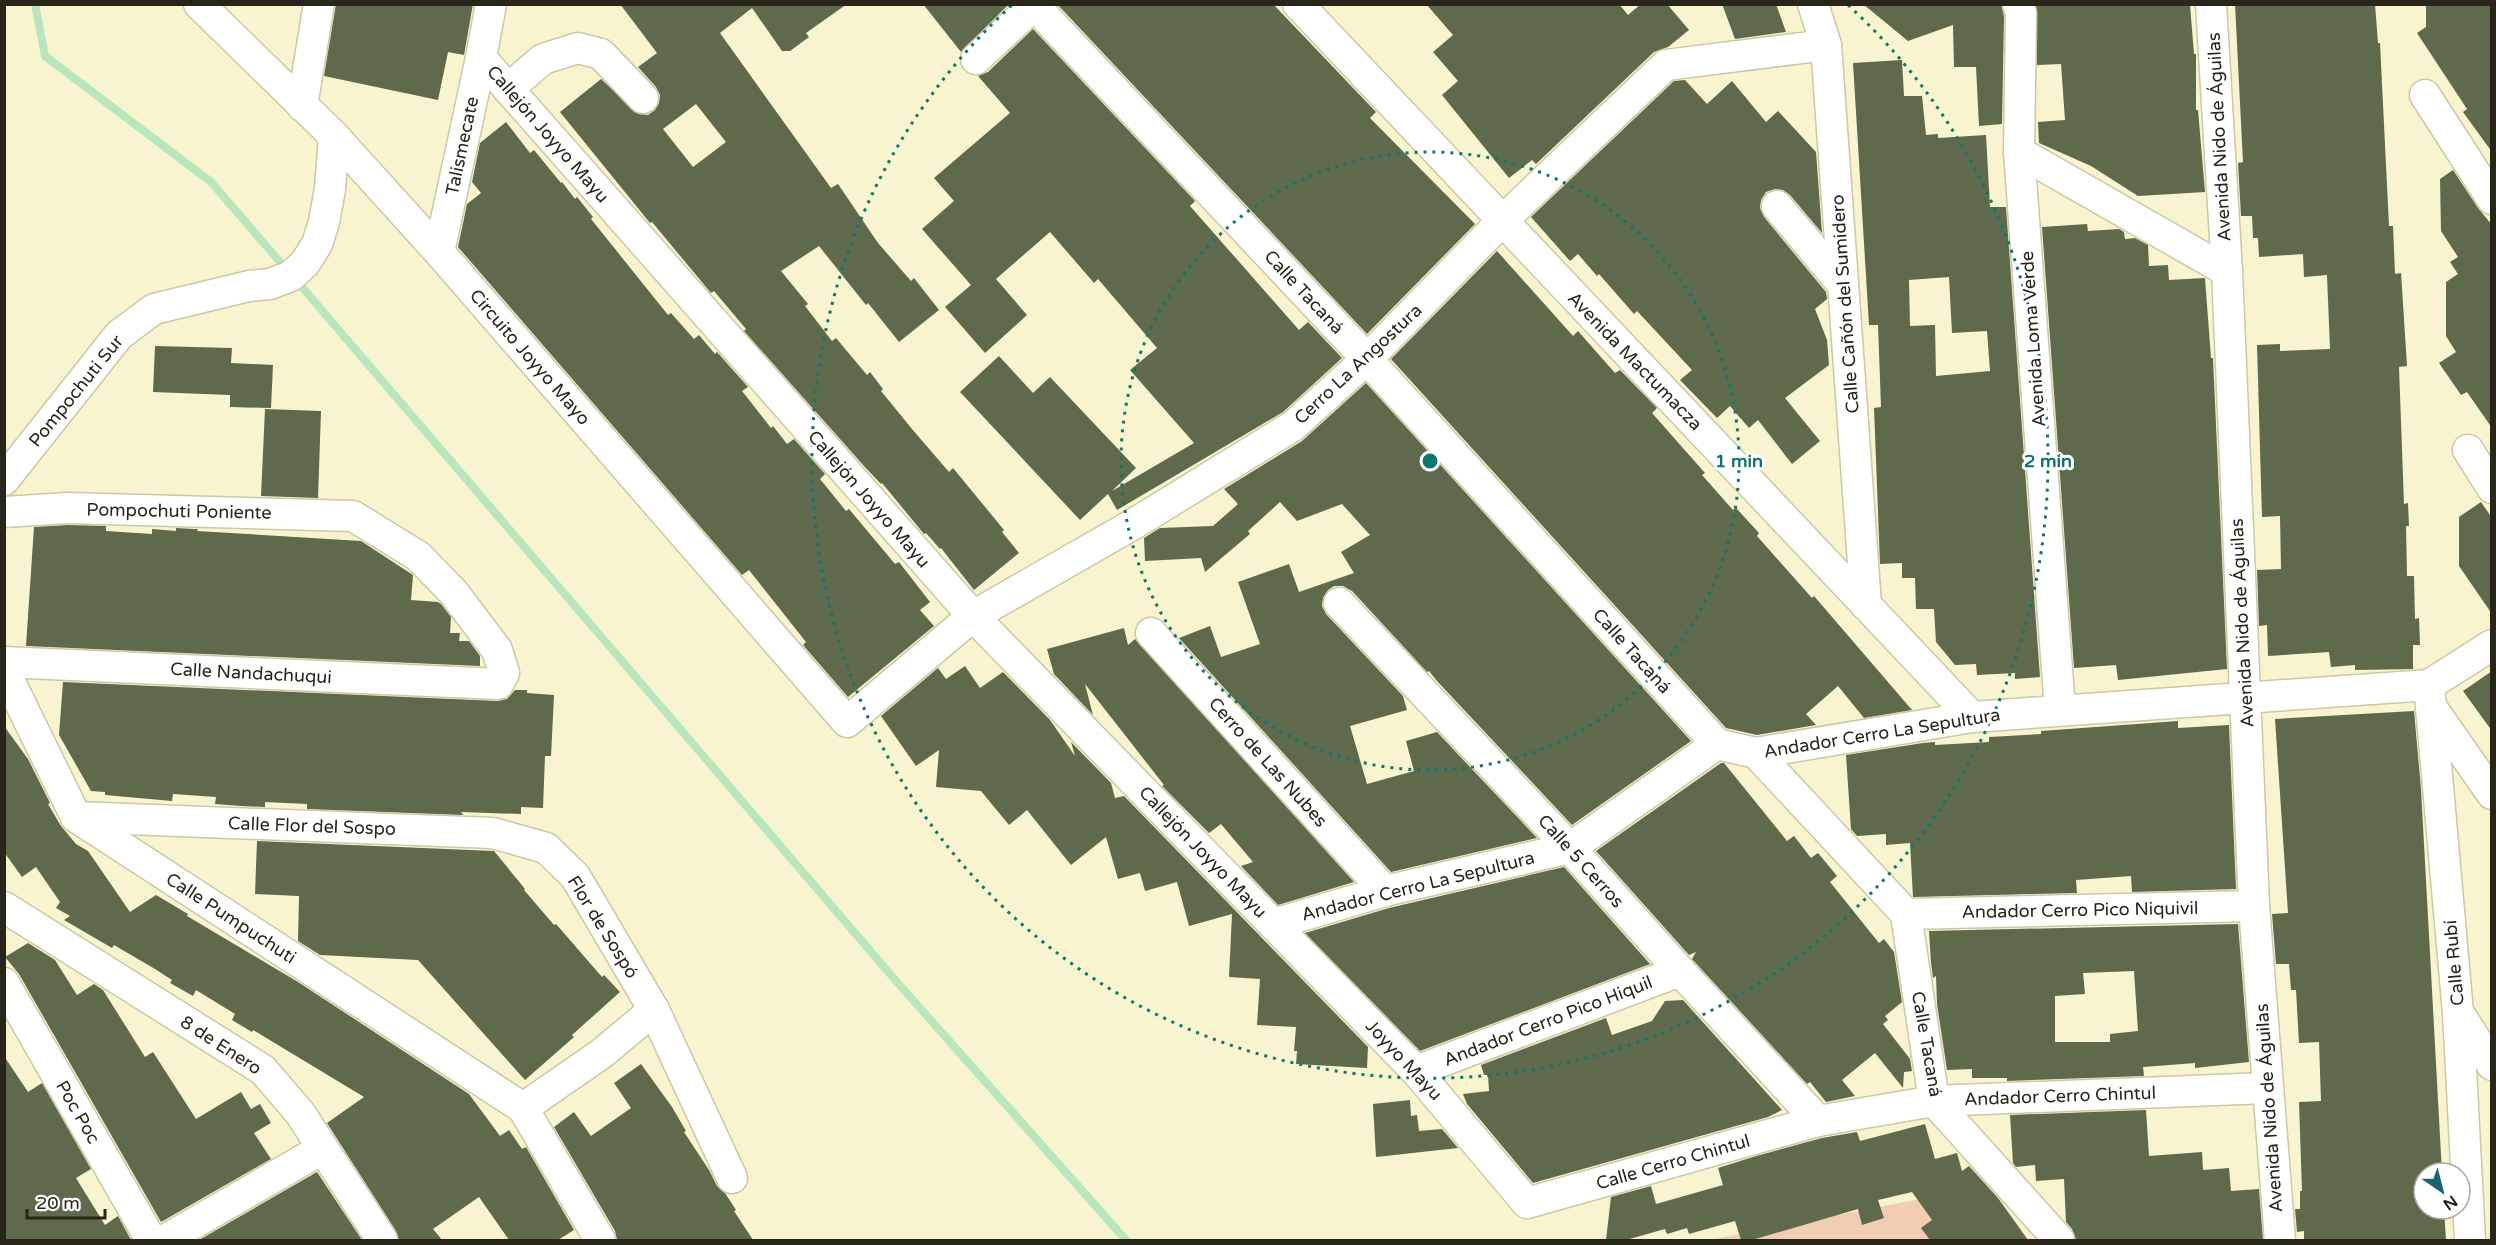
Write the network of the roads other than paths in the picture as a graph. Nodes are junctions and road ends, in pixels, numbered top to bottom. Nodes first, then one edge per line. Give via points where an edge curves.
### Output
1 (199, 4) edge
2 (319, 4) edge
3 (491, 4) edge
4 (1298, 4) edge
5 (1812, 4) edge
6 (2018, 4) edge
7 (2211, 4) edge
8 (1034, 5) edge
9 (1826, 45) junction
10 (482, 58) junction
11 (976, 59) dead end
12 (508, 88) junction
13 (2425, 95) dead end
14 (644, 98) dead end
15 (302, 106) junction
16 (334, 136) junction
17 (2019, 152) junction
18 (2492, 199) edge
19 (1777, 206) dead end
20 (1502, 221) junction
21 (439, 252) junction
22 (2227, 271) junction
23 (1844, 285) junction
24 (1367, 359) junction
25 (2468, 450) dead end
26 (4, 480) edge
27 (2492, 488) edge
28 (4, 512) edge
29 (1339, 603) dead end
30 (1866, 605) junction
31 (973, 616) junction
32 (1151, 633) dead end
33 (2492, 645) edge
34 (4, 662) edge
35 (4, 670) edge
36 (498, 684) joint
37 (2430, 695) junction
38 (2246, 699) junction
39 (2060, 710) junction
40 (1972, 717) junction
41 (847, 722) joint
42 (1717, 744) junction
43 (1756, 753) junction
44 (2492, 794) edge
45 (76, 817) junction
46 (546, 848) joint
47 (1570, 848) junction
48 (1385, 891) junction
49 (2254, 906) junction
50 (4, 907) edge
51 (1906, 914) junction
52 (1274, 924) junction
53 (1680, 971) junction
54 (4, 983) edge
55 (654, 1010) junction
56 (2458, 1012) junction
57 (2492, 1065) edge
58 (1416, 1071) junction
59 (2267, 1088) junction
60 (1934, 1101) junction
61 (524, 1108) junction
62 (1818, 1121) junction
63 (322, 1149) junction
64 (732, 1178) dead end
65 (1527, 1203) joint
66 (151, 1240) edge
67 (165, 1240) edge
68 (381, 1240) edge
69 (600, 1240) edge
70 (2059, 1240) edge
71 (2280, 1240) edge
72 (2470, 1240) edge

1 - 15 street, Circuito Joyyo Mayo
2 - 15 street
3 - 10 street, Talismecate
4 - 20 street, Avenida Mactumacza
5 - 9 street, Calle Cañón del Sumidero
6 - 17 street, Avenida Loma Verde
7 - 22 street, Avenida Nido de Águilas
8 - 11 street
8 - 24 street, Calle Tacaná
9 - 20 street, Cerro La Angostura via 1666,65
9 - 23 street, Calle Cañón del Sumidero
10 - 12 street, Callejón Joyyo Mayu
10 - 21 street, Talismecate
12 - 14 street via 543,59 578,48 601,54
12 - 31 street, Callejón Joyyo Mayu
13 - 18 street
15 - 16 street, Circuito Joyyo Mayo
16 - 21 street, Circuito Joyyo Mayo
16 - 26 street, Pompochuti Sur via 324,222 305,263 291,276 270,284 249,285 154,309 119,335
17 - 22 street
17 - 39 street, Avenida Loma Verde
19 - 23 street
20 - 24 street, Cerro La Angostura
20 - 30 street, Avenida Mactumacza
21 - 41 street, Circuito Joyyo Mayo
22 - 38 street, Avenida Nido de Águilas
23 - 30 street, Calle Cañón del Sumidero
24 - 31 street, Cerro La Angostura via 1293,426
24 - 42 street, Calle Tacaná
25 - 27 street
28 - 36 street, Pompochuti Poniente via 68,508 353,516 418,556 454,593 497,650 504,673
29 - 47 street, Calle 5 Cerros
30 - 40 street, Avenida Mactumacza
31 - 41 street, Cerro La Angostura
31 - 52 street, Callejón Joyyo Mayu
32 - 48 street, Cerro de Las Nubes
33 - 37 street
34 - 36 street, Calle Nandachuqui
35 - 45 street
37 - 38 street, Andador Cerro La Sepultura
37 - 44 street
37 - 56 street, Calle Rubí
38 - 39 street, Andador Cerro La Sepultura
38 - 49 street, Avenida Nido de Águilas
39 - 40 street, Andador Cerro La Sepultura
40 - 43 street, Andador Cerro La Sepultura
42 - 43 street, Andador Cerro La Sepultura
42 - 47 street, Andador Cerro La Sepultura
43 - 51 street
45 - 46 street, Calle Flor del Sospo via 493,833
45 - 61 street, Calle Pumpuchuti
46 - 55 street, Flor de Sospó via 575,876
47 - 48 street, Andador Cerro La Sepultura
47 - 53 street, Calle 5 Cerros
48 - 52 street, Andador Cerro La Sepultura
49 - 51 street, Andador Cerro Pico Niquivil
49 - 59 street, Avenida Nido de Águilas
50 - 63 street, 8 de Enero via 263,1070 300,1113
51 - 60 street, Calle Tacaná
52 - 58 street, Joyyo Mayu
53 - 58 street, Andador Cerro Pico Hiquil
53 - 62 street, Calle 5 Cerros
54 - 66 street, Poc Poc
55 - 61 street via 601,1054
55 - 64 street
56 - 57 street
56 - 72 street, Calle Rubí
58 - 65 street, Joyyo Mayu
59 - 60 street, Andador Cerro Chintul
59 - 71 street, Avenida Nido de Águilas
60 - 62 street, Andador Cerro Chintul
60 - 70 street, Calle Tacaná
61 - 69 street
62 - 65 street, Calle Cerro Chintul
63 - 67 street
63 - 68 street, 8 de Enero

